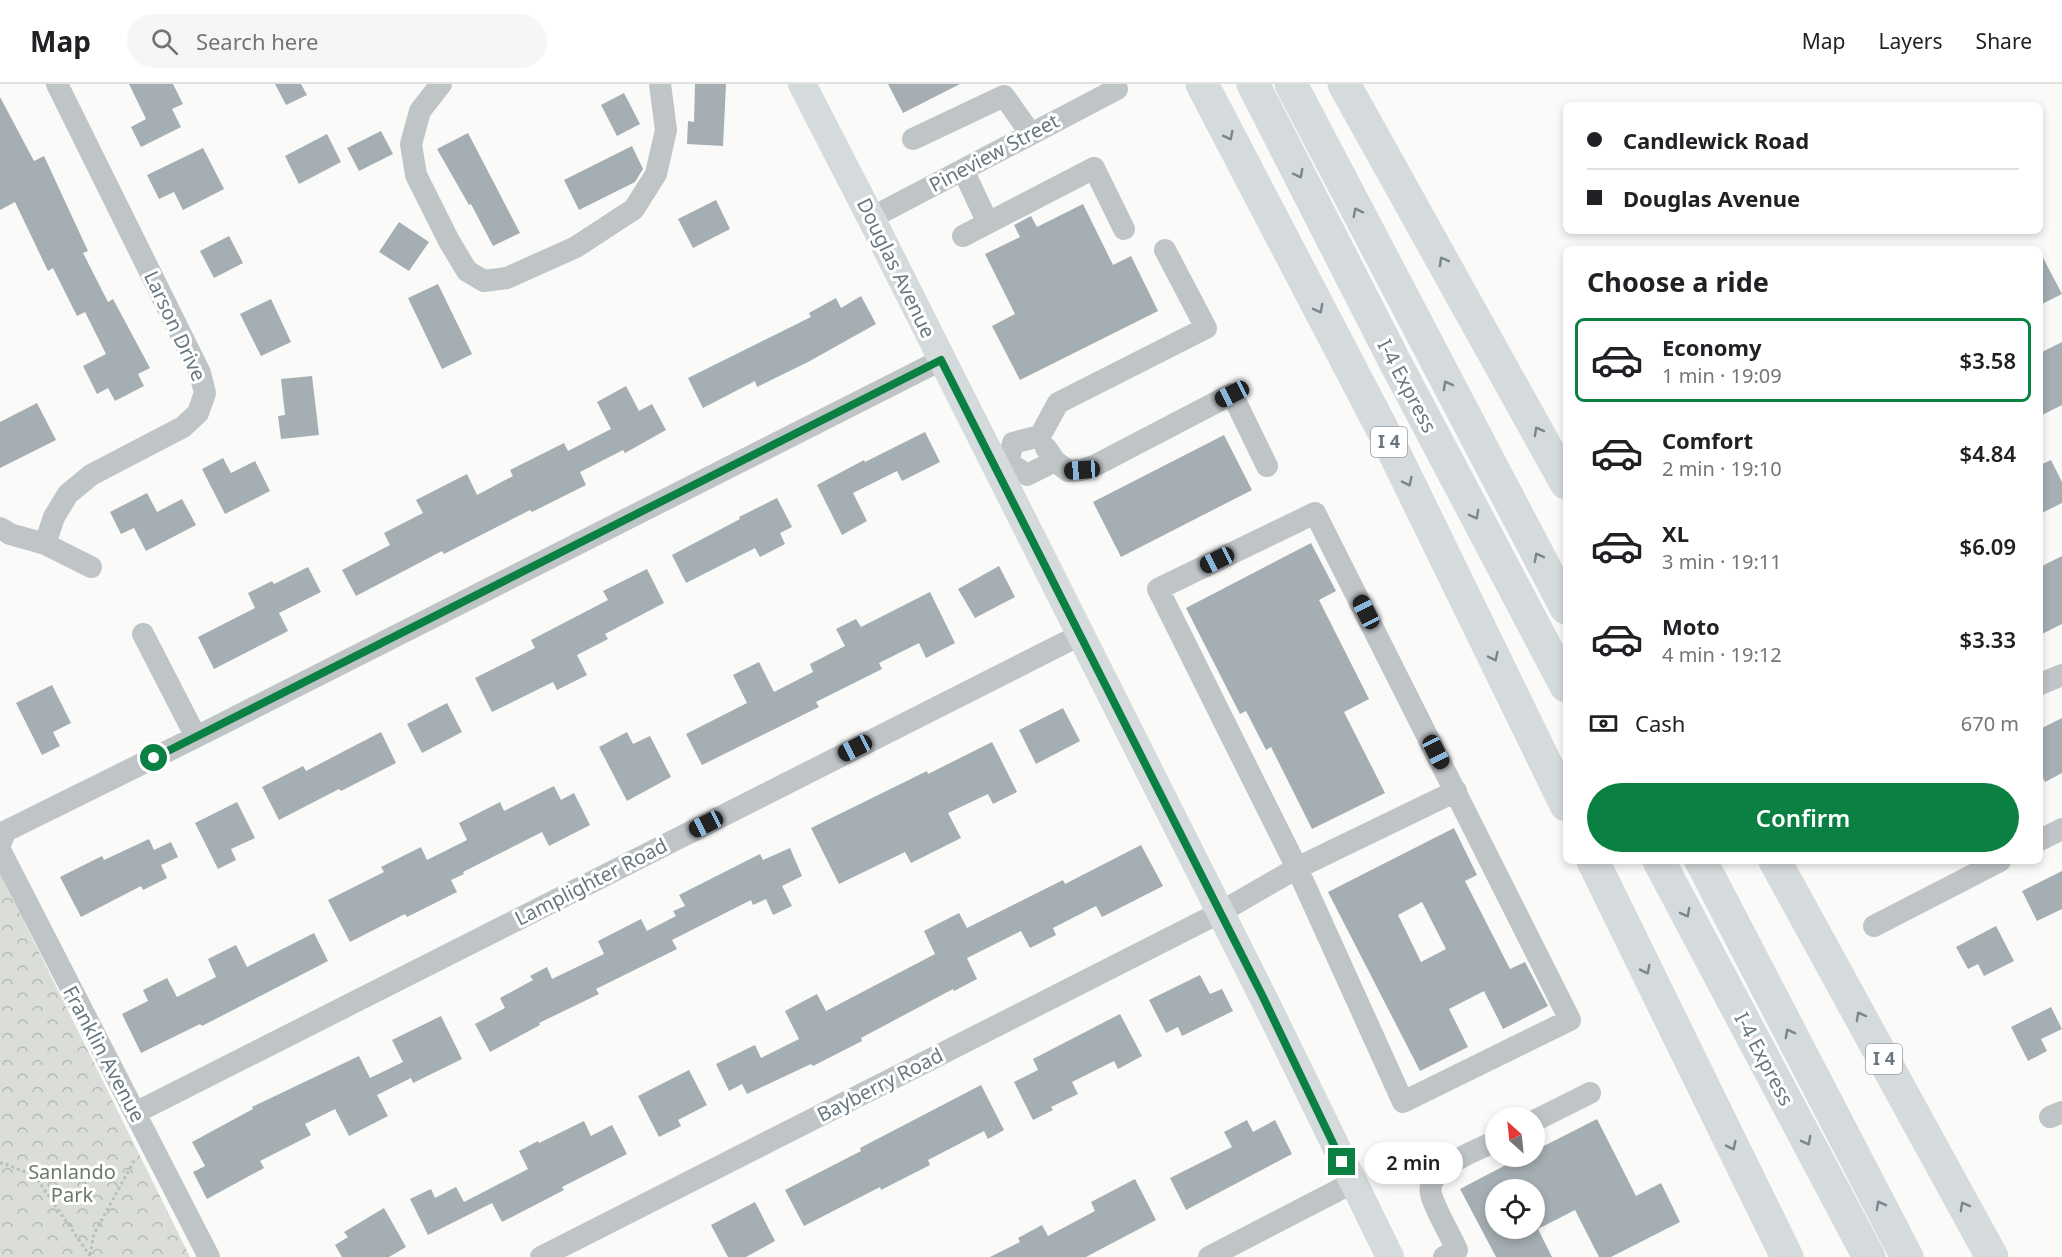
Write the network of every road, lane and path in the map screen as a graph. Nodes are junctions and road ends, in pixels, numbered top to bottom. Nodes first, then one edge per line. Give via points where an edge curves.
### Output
1 (57, 84) edge
2 (441, 84) edge
3 (660, 84) edge
4 (802, 84) edge
5 (1202, 84) edge
6 (1253, 84) edge
7 (1291, 84) edge
8 (1344, 84) edge
9 (1117, 89) dead end
10 (1031, 134) junction
11 (913, 139) dead end
12 (963, 170) junction
13 (871, 218) junction
14 (988, 223) junction
15 (1125, 229) dead end
16 (963, 236) dead end
17 (1165, 250) dead end
18 (941, 360) junction
19 (1040, 436) junction
20 (1054, 461) junction
21 (1002, 465) junction
22 (1267, 466) dead end
23 (1563, 478) edge
24 (0, 528) edge
25 (45, 544) junction
26 (91, 567) dead end
27 (1563, 602) edge
28 (143, 634) dead end
29 (1080, 634) junction
30 (2062, 675) edge
31 (1563, 680) edge
32 (2043, 683) edge
33 (196, 737) junction
34 (1456, 791) junction
35 (1563, 799) edge
36 (2062, 829) edge
37 (2043, 838) edge
38 (0, 844) edge
39 (0, 850) edge
40 (1594, 864) edge
41 (1661, 864) edge
42 (1703, 864) edge
43 (1777, 864) edge
44 (1994, 864) edge
45 (1297, 868) junction
46 (1219, 913) junction
47 (1874, 926) dead end
48 (1590, 1093) dead end
49 (135, 1113) junction
50 (1545, 1116) edge
51 (148, 1138) junction
52 (1485, 1147) edge
53 (0, 1163) edge
54 (1352, 1184) junction
55 (90, 1257) edge
56 (209, 1257) edge
57 (541, 1257) edge
58 (1209, 1257) edge
59 (1389, 1257) edge
60 (1444, 1257) edge
61 (1786, 1257) edge
62 (1869, 1257) edge
63 (1907, 1257) edge
64 (1992, 1257) edge

1 - 25 street, Larson Drive via 200,373 205,393 198,413 183,427 91,475 68,494 54,516
2 - 3 street via 420,111 411,144 416,175 467,271 484,281 507,278 576,247 634,209 656,174 666,130
4 - 13 main road, Douglas Avenue
5 -> 35 highway, I 4 via 1389,442
6 -> 31 highway, I-4 Express
27 -> 7 highway, I-4 Express
23 -> 8 highway
9 - 10 street, Pineview Street
10 - 11 street via 1004,96
10 - 12 street, Pineview Street
12 - 13 street, Pineview Street
12 - 14 street
13 - 18 main road, Douglas Avenue
14 - 15 street via 1094,168
14 - 16 street
17 - 19 street via 1206,328 1058,403
18 - 21 main road, Douglas Avenue
18 - 33 street
19 - 20 street
19 - 21 street via 1013,443
20 - 21 street via 1027,475
20 - 22 street via 1068,471 1088,468 1232,394
21 - 29 main road, Douglas Avenue
24 - 25 street
25 - 26 street
28 - 33 street
29 - 46 main road, Douglas Avenue
29 - 49 street, Lamplighter Road
30 - 32 street
33 - 38 street via 6,831
34 - 45 street, Bayberry Road
34 - 45 street via 1570,1020 1403,1102
34 - 45 street via 1315,513 1158,589
36 - 37 street
39 - 49 street, Franklin Avenue
40 -> 61 highway
41 -> 62 highway, I-4 Express
63 -> 42 highway, I-4 Express
64 -> 43 highway, I 4
44 - 47 street
45 - 46 street, Bayberry Road
46 - 54 main road, Douglas Avenue
46 - 57 street, Bayberry Road
48 - 50 street
49 - 51 street, Franklin Avenue
51 - 55 path via 94,1234
51 - 56 street, Franklin Avenue
52 - 60 street via 1443,1168 1432,1179 1431,1193 1457,1250
53 - 55 path via 35,1176
54 - 58 street
54 - 59 main road, Douglas Avenue

